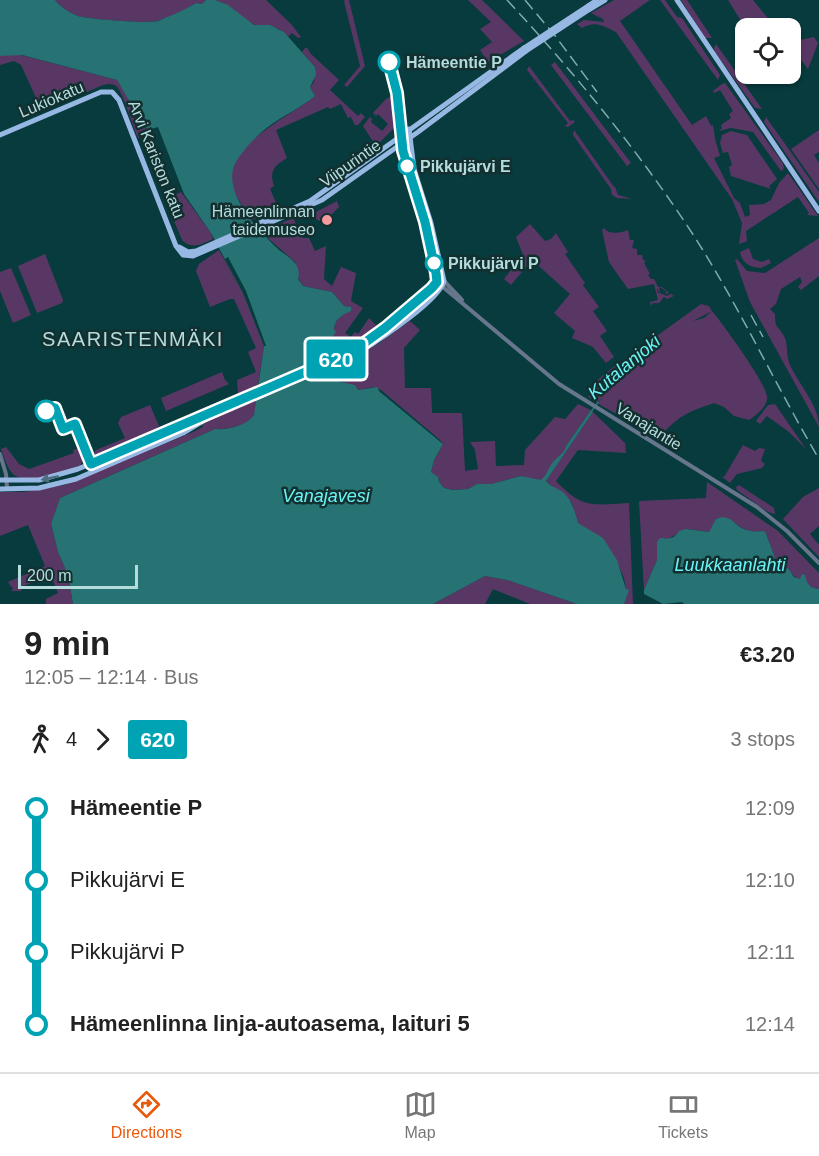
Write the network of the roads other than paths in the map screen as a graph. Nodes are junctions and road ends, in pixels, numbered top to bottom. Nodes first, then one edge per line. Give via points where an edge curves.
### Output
1 (597, 0) edge
2 (605, 0) edge
3 (675, 0) edge
4 (589, 7) junction
5 (525, 49) junction
6 (112, 92) joint
7 (409, 129) junction
8 (401, 134) junction
9 (0, 135) edge
10 (410, 138) junction
11 (402, 143) junction
12 (819, 210) edge
13 (265, 223) junction
14 (174, 238) junction
15 (209, 247) junction
16 (192, 252) joint
17 (183, 255) joint
18 (437, 282) junction
19 (443, 284) junction
20 (352, 352) junction
21 (227, 406) junction
22 (0, 454) edge
23 (3, 480) edge
24 (3, 489) edge
25 (819, 563) edge

1 - 4 main road, Viipurintie
2 - 4 main road, Viipurintie
3 - 12 main road
4 - 5 main road, Viipurintie, bridge
5 - 7 main road, Viipurintie
5 - 10 main road, Viipurintie
6 - 9 main road, Lukiokatu via 101,92
6 - 14 main road, Arvi Kariston katu via 119,100
7 - 8 main road, Viipurintie
7 - 10 main road
8 - 11 main road
8 - 13 main road, Viipurintie via 318,196
10 - 11 main road, Viipurintie
10 - 19 main road
11 - 13 main road, Viipurintie via 322,200
11 - 18 main road
13 - 15 main road, Viipurintie
14 - 16 main road, Arvi Kariston katu via 181,248
14 - 17 main road, Arvi Kariston katu
15 - 16 main road, Viipurintie
15 - 17 main road, Viipurintie via 198,255
18 - 19 street
18 - 20 main road
19 - 20 main road via 390,333
19 - 25 street, Vanajantie via 559,384 757,507
20 - 21 main road
21 -> 23 main road via 69,473 39,480
21 - 24 main road via 183,434 76,479 39,488
22 - 23 street
23 - 24 street

